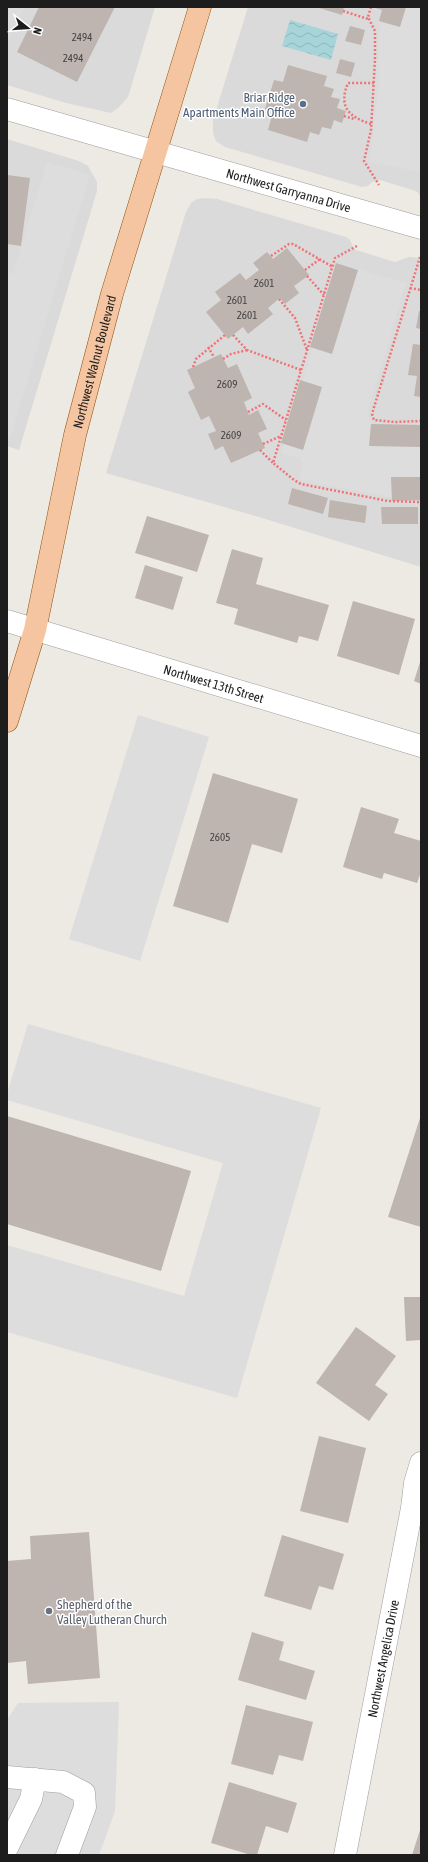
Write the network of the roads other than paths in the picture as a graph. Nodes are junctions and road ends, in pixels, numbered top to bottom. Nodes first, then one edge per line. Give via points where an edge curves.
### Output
1 (200, 7) edge
2 (7, 108) edge
3 (155, 153) junction
4 (421, 228) edge
5 (7, 621) edge
6 (35, 630) junction
7 (7, 721) edge
8 (421, 746) edge
9 (421, 1463) edge
10 (7, 1777) edge
11 (35, 1779) junction
12 (8, 1845) edge
13 (67, 1855) edge
14 (345, 1855) edge

1 - 3 main road, Northwest Walnut Boulevard
2 - 3 street, Northwest Garryanna Drive
3 - 4 street, Northwest Garryanna Drive
3 - 6 main road, Northwest Walnut Boulevard via 112,294 75,435
5 - 6 street, Northwest 13th Street
6 - 7 main road, Northwest Walnut Boulevard
6 - 8 street, Northwest 13th Street
9 - 14 street, Northwest Angelica Drive via 415,1483
10 - 11 street
11 - 12 street via 31,1800
11 - 13 street via 63,1782 84,1793 85,1807

